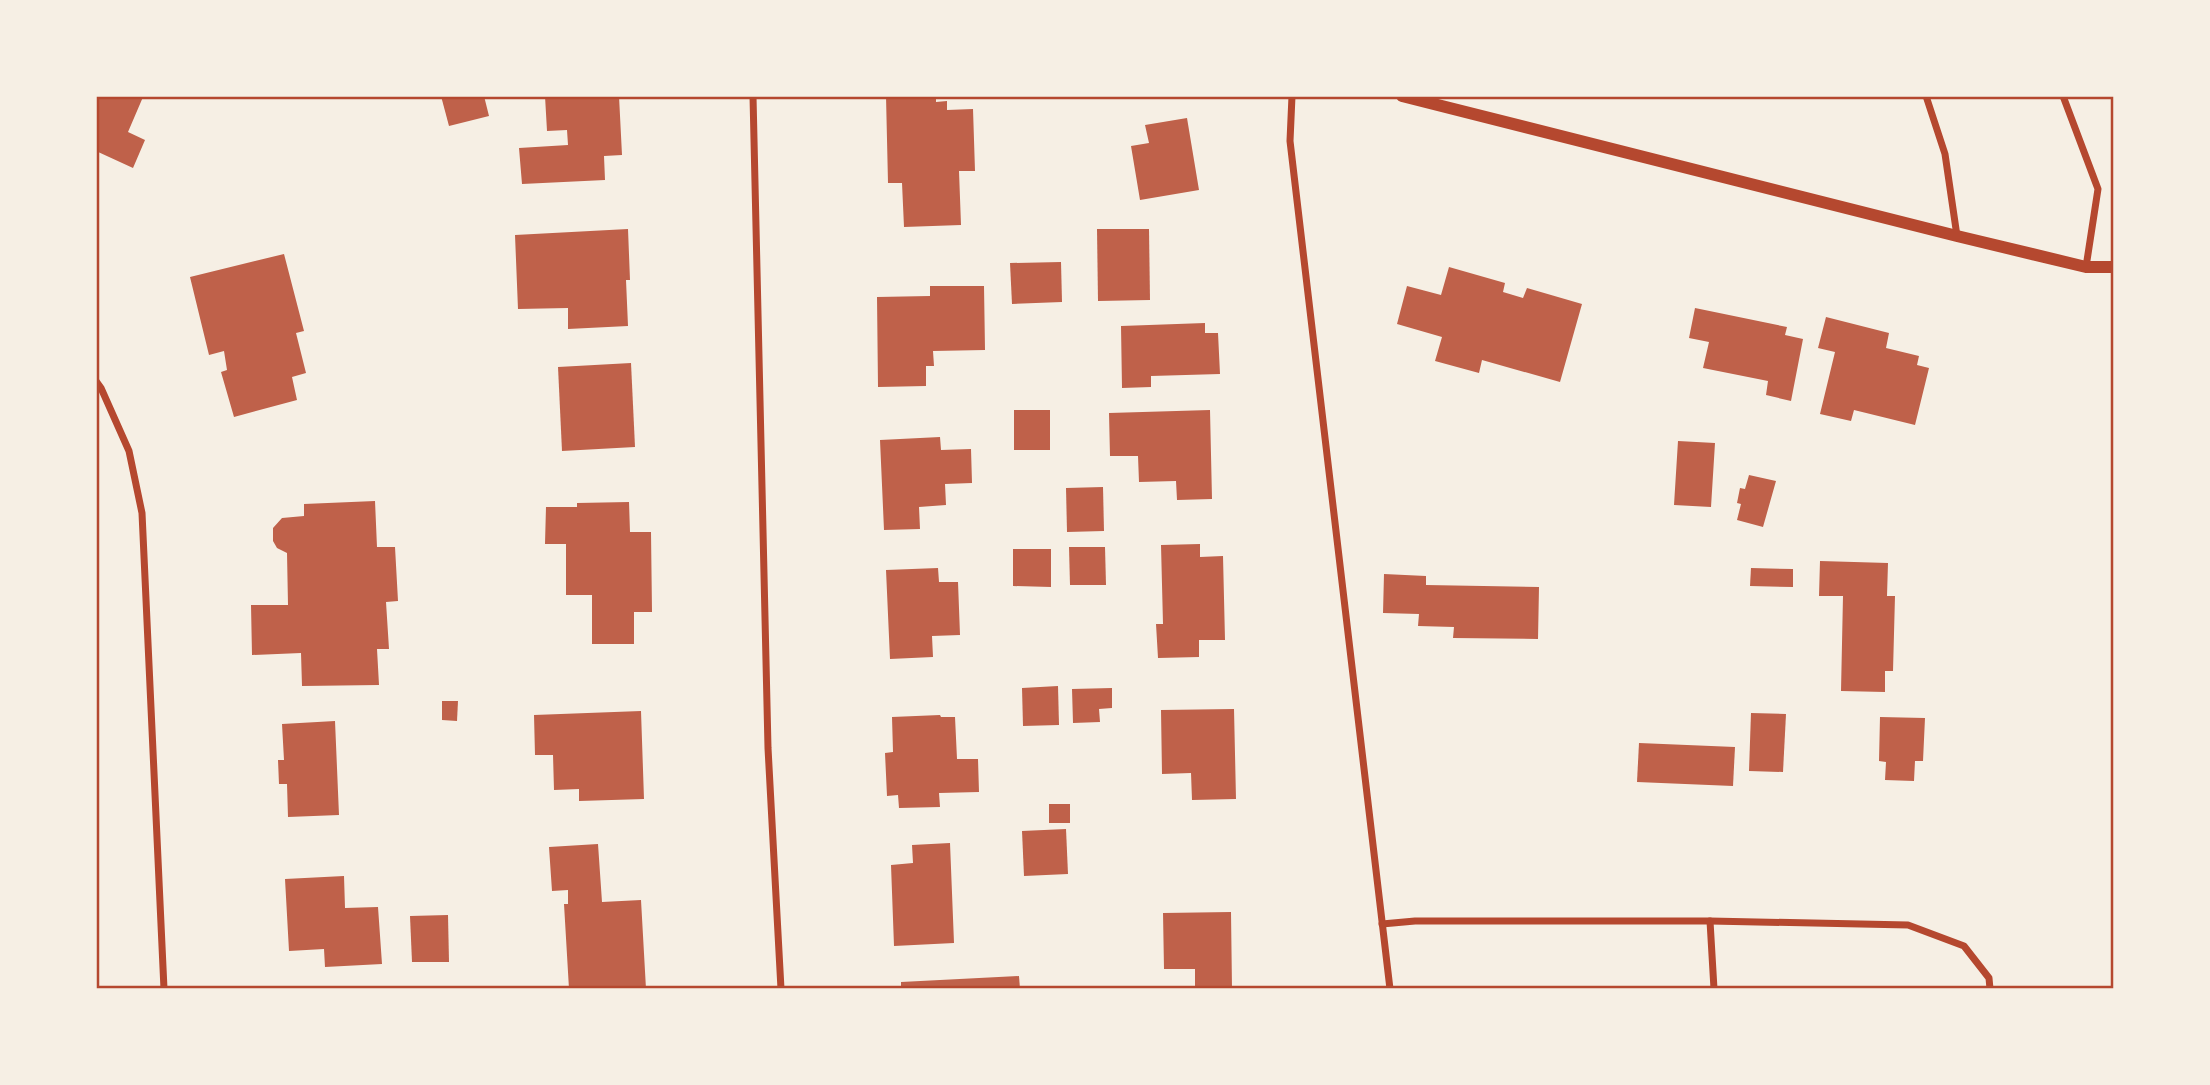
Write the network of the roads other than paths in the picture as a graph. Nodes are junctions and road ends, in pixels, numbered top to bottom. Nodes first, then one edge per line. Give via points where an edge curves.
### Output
1 (753, 96) edge
2 (1292, 96) edge
3 (1402, 96) edge
4 (1926, 96) edge
5 (2063, 96) edge
6 (1957, 236) junction
7 (2086, 267) junction
8 (2114, 267) edge
9 (96, 381) edge
10 (1710, 921) junction
11 (1382, 924) junction
12 (164, 989) edge
13 (781, 989) edge
14 (1390, 989) edge
15 (1714, 989) edge
16 (1990, 989) edge

1 - 13 street via 768,748
2 - 11 street via 1290,141
3 - 6 street
4 - 6 street via 1945,154
5 - 7 street via 2098,189
6 - 7 street
7 - 8 street
9 - 12 street via 129,451 142,513
10 - 11 street
10 - 15 street
10 - 16 street via 1908,925 1964,946 1989,978
11 - 14 street

